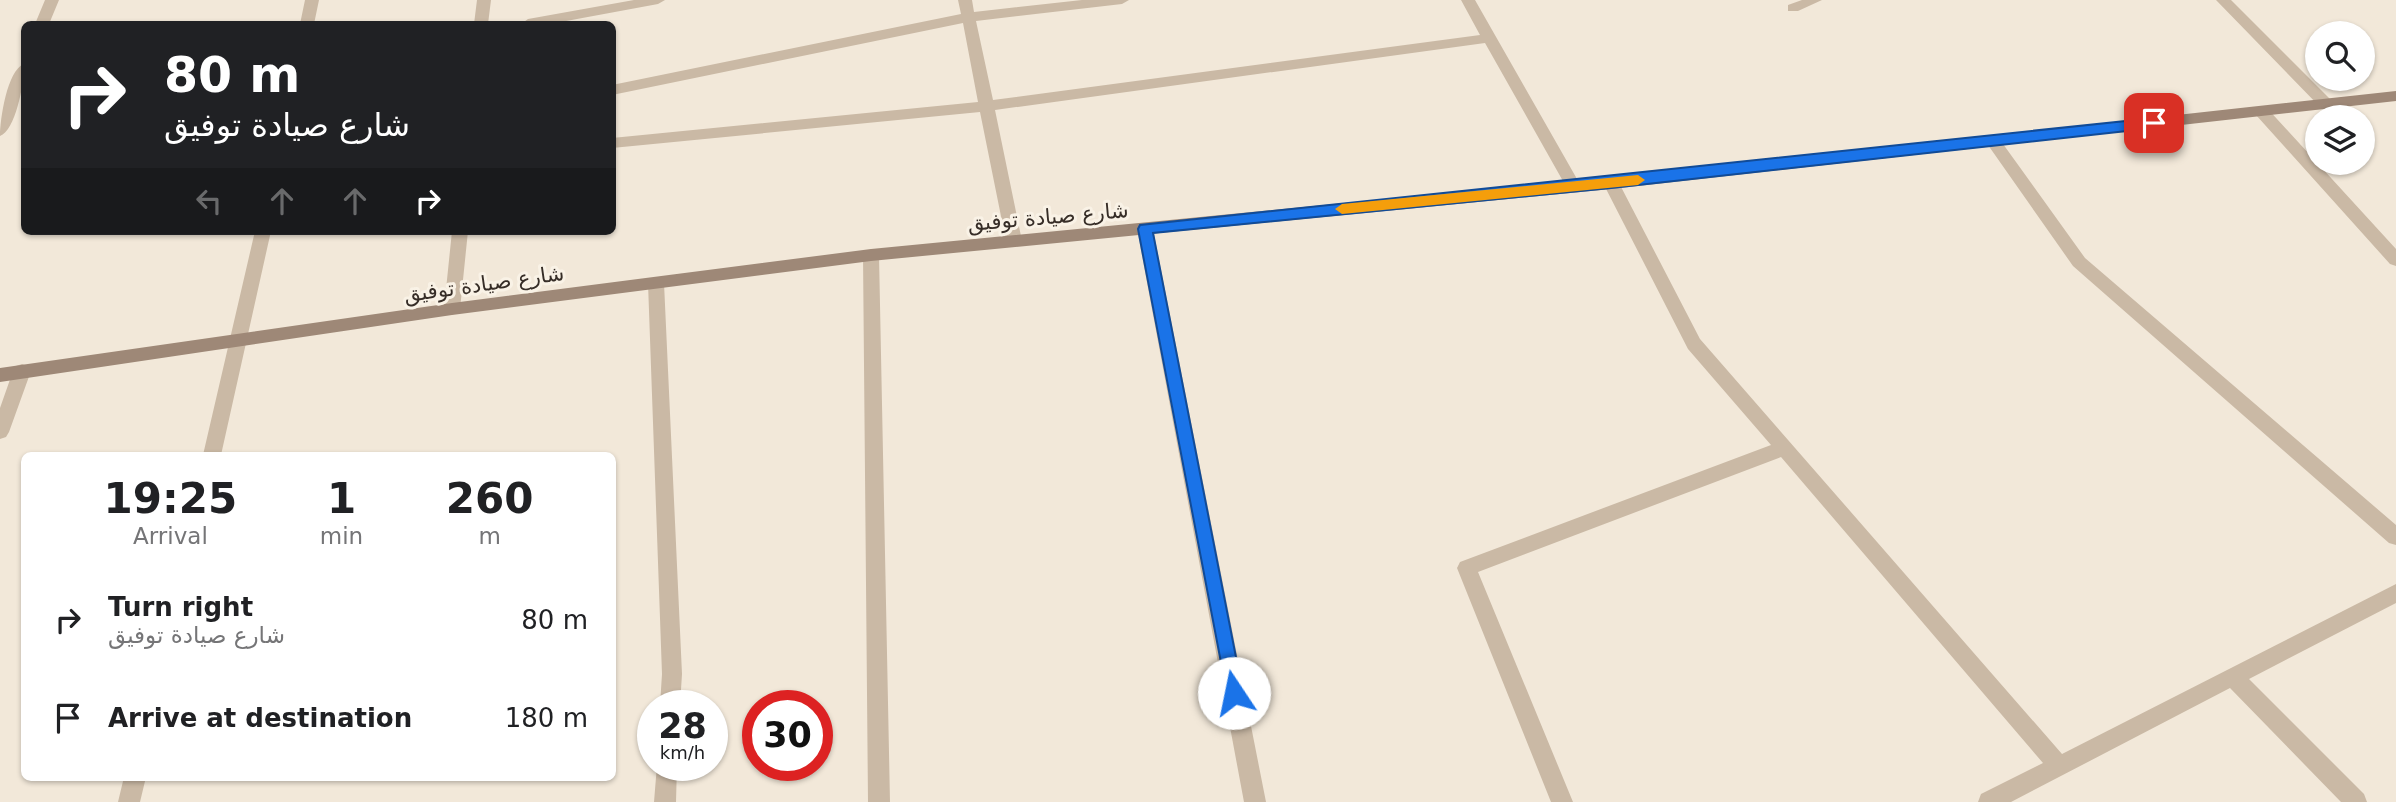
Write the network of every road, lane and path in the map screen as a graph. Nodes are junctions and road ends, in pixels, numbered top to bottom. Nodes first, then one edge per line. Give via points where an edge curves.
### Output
1 (52, 0) edge
2 (312, 0) edge
3 (484, 0) edge
4 (658, 0) edge
5 (965, 0) edge
6 (1122, 0) edge
7 (1468, 0) edge
8 (1815, 0) edge
9 (2223, 0) edge
10 (1793, 8) dead end
11 (968, 17) junction
12 (43, 21) edge
13 (308, 21) edge
14 (481, 21) edge
15 (544, 21) edge
16 (1489, 38) junction
17 (21, 77) edge
18 (616, 89) edge
19 (2396, 96) edge
20 (2326, 104) junction
21 (987, 106) junction
22 (2261, 111) junction
23 (0, 131) edge
24 (1993, 141) junction
25 (616, 143) edge
26 (1611, 183) junction
27 (1573, 186) junction
28 (1145, 229) junction
29 (262, 235) edge
30 (460, 235) edge
31 (1014, 241) junction
32 (871, 255) junction
33 (2396, 260) edge
34 (656, 283) junction
35 (452, 309) junction
36 (239, 340) junction
37 (22, 372) junction
38 (0, 374) edge
39 (0, 432) edge
40 (1784, 448) junction
41 (213, 452) edge
42 (2396, 537) edge
43 (2396, 593) edge
44 (2233, 677) junction
45 (671, 690) edge
46 (2059, 766) junction
47 (134, 781) edge
48 (666, 781) edge
49 (130, 802) edge
50 (665, 802) edge
51 (879, 802) edge
52 (1255, 802) edge
53 (1562, 802) edge
54 (1989, 802) edge
55 (2356, 802) edge

1 - 12 street
2 - 13 street
3 - 14 street
4 - 15 street
5 - 11 street
6 - 11 street
7 - 16 street
8 - 10 street
9 - 20 street
11 - 18 street
11 - 21 street
16 - 21 street
16 - 27 street
17 - 23 street
19 - 20 street, شارع صيادة توفيق
20 - 22 street, شارع صيادة توفيق
21 - 25 street
21 - 31 street
22 - 24 street, شارع صيادة توفيق
22 - 33 street
24 - 26 street, شارع صيادة توفيق
24 - 42 street via 2079,262
26 - 27 street, شارع صيادة توفيق
26 - 40 street via 1694,344
27 - 28 street, شارع صيادة توفيق
28 - 31 street, شارع صيادة توفيق
28 - 52 street
29 - 36 street
30 - 35 street
31 - 32 street, شارع صيادة توفيق
32 - 34 street, شارع صيادة توفيق
32 - 51 street
34 - 35 street, شارع صيادة توفيق
34 - 45 street
35 - 36 street, شارع صيادة توفيق
36 - 37 street, شارع صيادة توفيق
36 - 41 street
37 - 38 street, شارع صيادة توفيق
37 - 39 street
40 - 46 street
40 - 53 street via 1467,568
43 - 44 street
44 - 46 street
44 - 55 street
46 - 54 street
47 - 49 street
48 - 50 street

